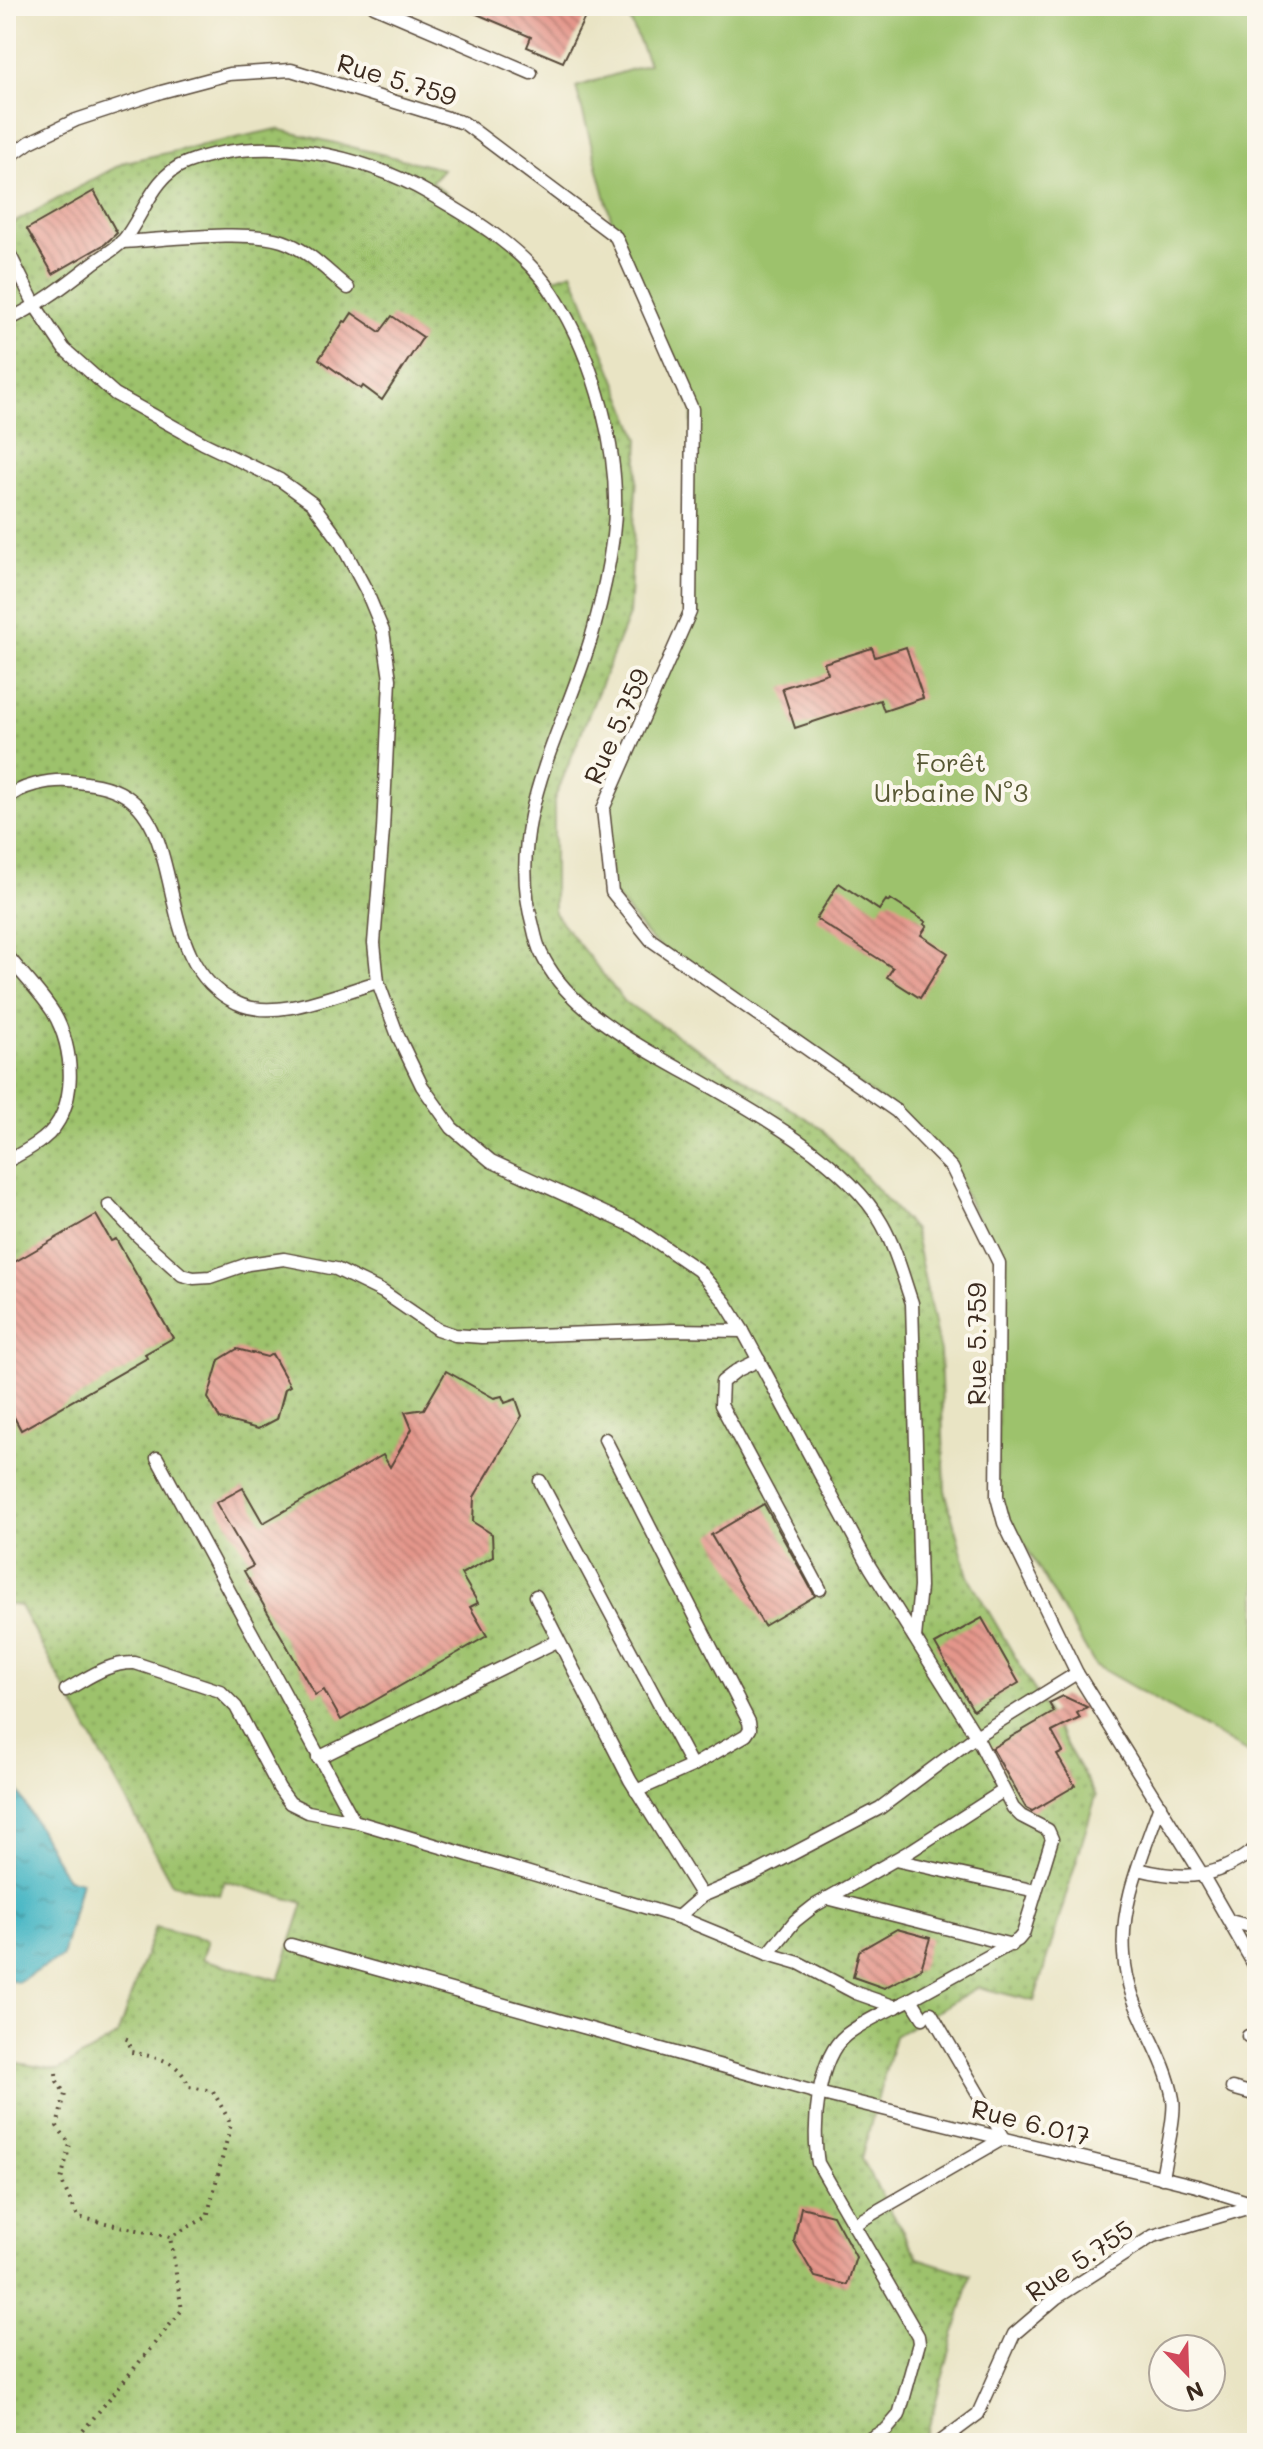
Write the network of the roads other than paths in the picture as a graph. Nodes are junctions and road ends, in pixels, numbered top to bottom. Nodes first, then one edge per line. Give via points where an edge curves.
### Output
1 (374, 6) edge
2 (531, 73) dead end
3 (6, 159) edge
4 (121, 242) junction
5 (6, 247) edge
6 (348, 288) dead end
7 (36, 307) junction
8 (6, 321) edge
9 (8, 795) edge
10 (6, 954) edge
11 (378, 982) junction
12 (6, 1162) edge
13 (109, 1205) dead end
14 (743, 1331) junction
15 (759, 1360) junction
16 (605, 1439) dead end
17 (157, 1458) dead end
18 (540, 1481) dead end
19 (820, 1589) dead end
20 (536, 1596) dead end
21 (915, 1638) junction
22 (557, 1641) junction
23 (1077, 1673) junction
24 (66, 1690) dead end
25 (976, 1736) junction
26 (318, 1758) junction
27 (692, 1766) junction
28 (636, 1791) junction
29 (1003, 1791) junction
30 (1160, 1805) junction
31 (354, 1821) junction
32 (1257, 1847) edge
33 (895, 1860) junction
34 (1250, 1860) edge
35 (1138, 1869) junction
36 (1203, 1876) junction
37 (1036, 1891) junction
38 (702, 1896) junction
39 (827, 1898) junction
40 (678, 1917) junction
41 (1230, 1921) junction
42 (1257, 1928) edge
43 (291, 1945) dead end
44 (1012, 1945) junction
45 (768, 1954) junction
46 (1257, 1970) edge
47 (911, 1999) junction
48 (896, 2007) junction
49 (1232, 2088) dead end
50 (818, 2093) junction
51 (1257, 2095) edge
52 (1004, 2138) junction
53 (1162, 2178) junction
54 (1257, 2205) edge
55 (853, 2225) junction
56 (713, 2443) edge
57 (735, 2443) edge
58 (862, 2443) edge
59 (939, 2443) edge

1 - 2 lane
3 - 23 lane, Rue 5.759 via 76,120 161,92 229,74 291,70 464,123 616,237 692,409 690,612 603,809 612,892 651,940 896,1111 952,1168 999,1263 997,1497 1004,1523
4 - 6 lane via 255,236 284,242
4 - 7 lane
4 - 21 lane via 158,184 182,164 233,151 301,149 357,162 411,183 475,220 552,291 600,403 612,461 614,533 594,630 535,794 524,852 527,906 541,953 561,984 602,1024 806,1144 854,1187 881,1222 912,1303 920,1587
5 - 7 lane
7 - 8 lane
7 - 11 lane via 64,349 115,394 280,480 312,503 366,590 383,631 390,679 374,943
9 - 11 lane via 52,780 95,783 127,797 156,837 195,966 215,991 238,1004 277,1010
10 - 12 lane via 54,1014 70,1065 69,1094 60,1116 45,1138
11 - 14 lane via 422,1086 452,1128 491,1161 668,1247 698,1270
13 - 14 lane via 182,1275 210,1277 284,1259 336,1269 455,1335
14 - 15 lane
15 - 19 lane via 722,1382 721,1405
15 - 21 lane via 870,1567
16 - 27 lane via 749,1722 746,1735
17 - 26 lane
18 - 27 lane
20 - 22 lane
21 - 25 lane
22 - 26 lane
22 - 28 lane
23 - 25 lane
23 - 30 lane, Rue 5.759
24 - 31 lane via 106,1668 135,1663 220,1691 236,1707 290,1803
25 - 29 lane
25 - 38 lane via 880,1808
26 - 31 lane
27 - 28 lane
28 - 38 lane
29 - 33 lane
29 - 37 lane via 1021,1816 1048,1830 1052,1839
30 - 35 lane
30 - 36 lane, Rue 5.759
31 - 40 lane
32 - 34 lane
33 - 37 lane
33 - 39 lane
34 - 36 lane
35 - 36 lane
35 - 53 lane via 1125,1919 1124,1953 1137,2012 1174,2101
36 - 41 lane, Rue 5.759
37 - 44 lane via 1023,1934
38 - 40 lane
39 - 44 lane
39 - 45 lane via 795,1921
40 - 45 lane
41 - 42 lane
41 - 46 lane, Rue 5.759
43 - 50 lane, Rue 6.017
44 - 47 lane
45 - 48 lane
47 - 48 lane
47 - 52 lane
48 - 50 lane via 846,2035 833,2050
49 - 51 lane
50 - 52 lane, Rue 6.017
50 - 55 lane via 818,2163
52 - 53 lane, Rue 6.017
52 - 55 lane
53 - 54 lane, Rue 6.017
54 - 59 lane, Rue 5.755 via 1153,2236 1056,2298 1014,2334 978,2414
55 - 58 lane via 919,2343 899,2415
56 - 57 lane

